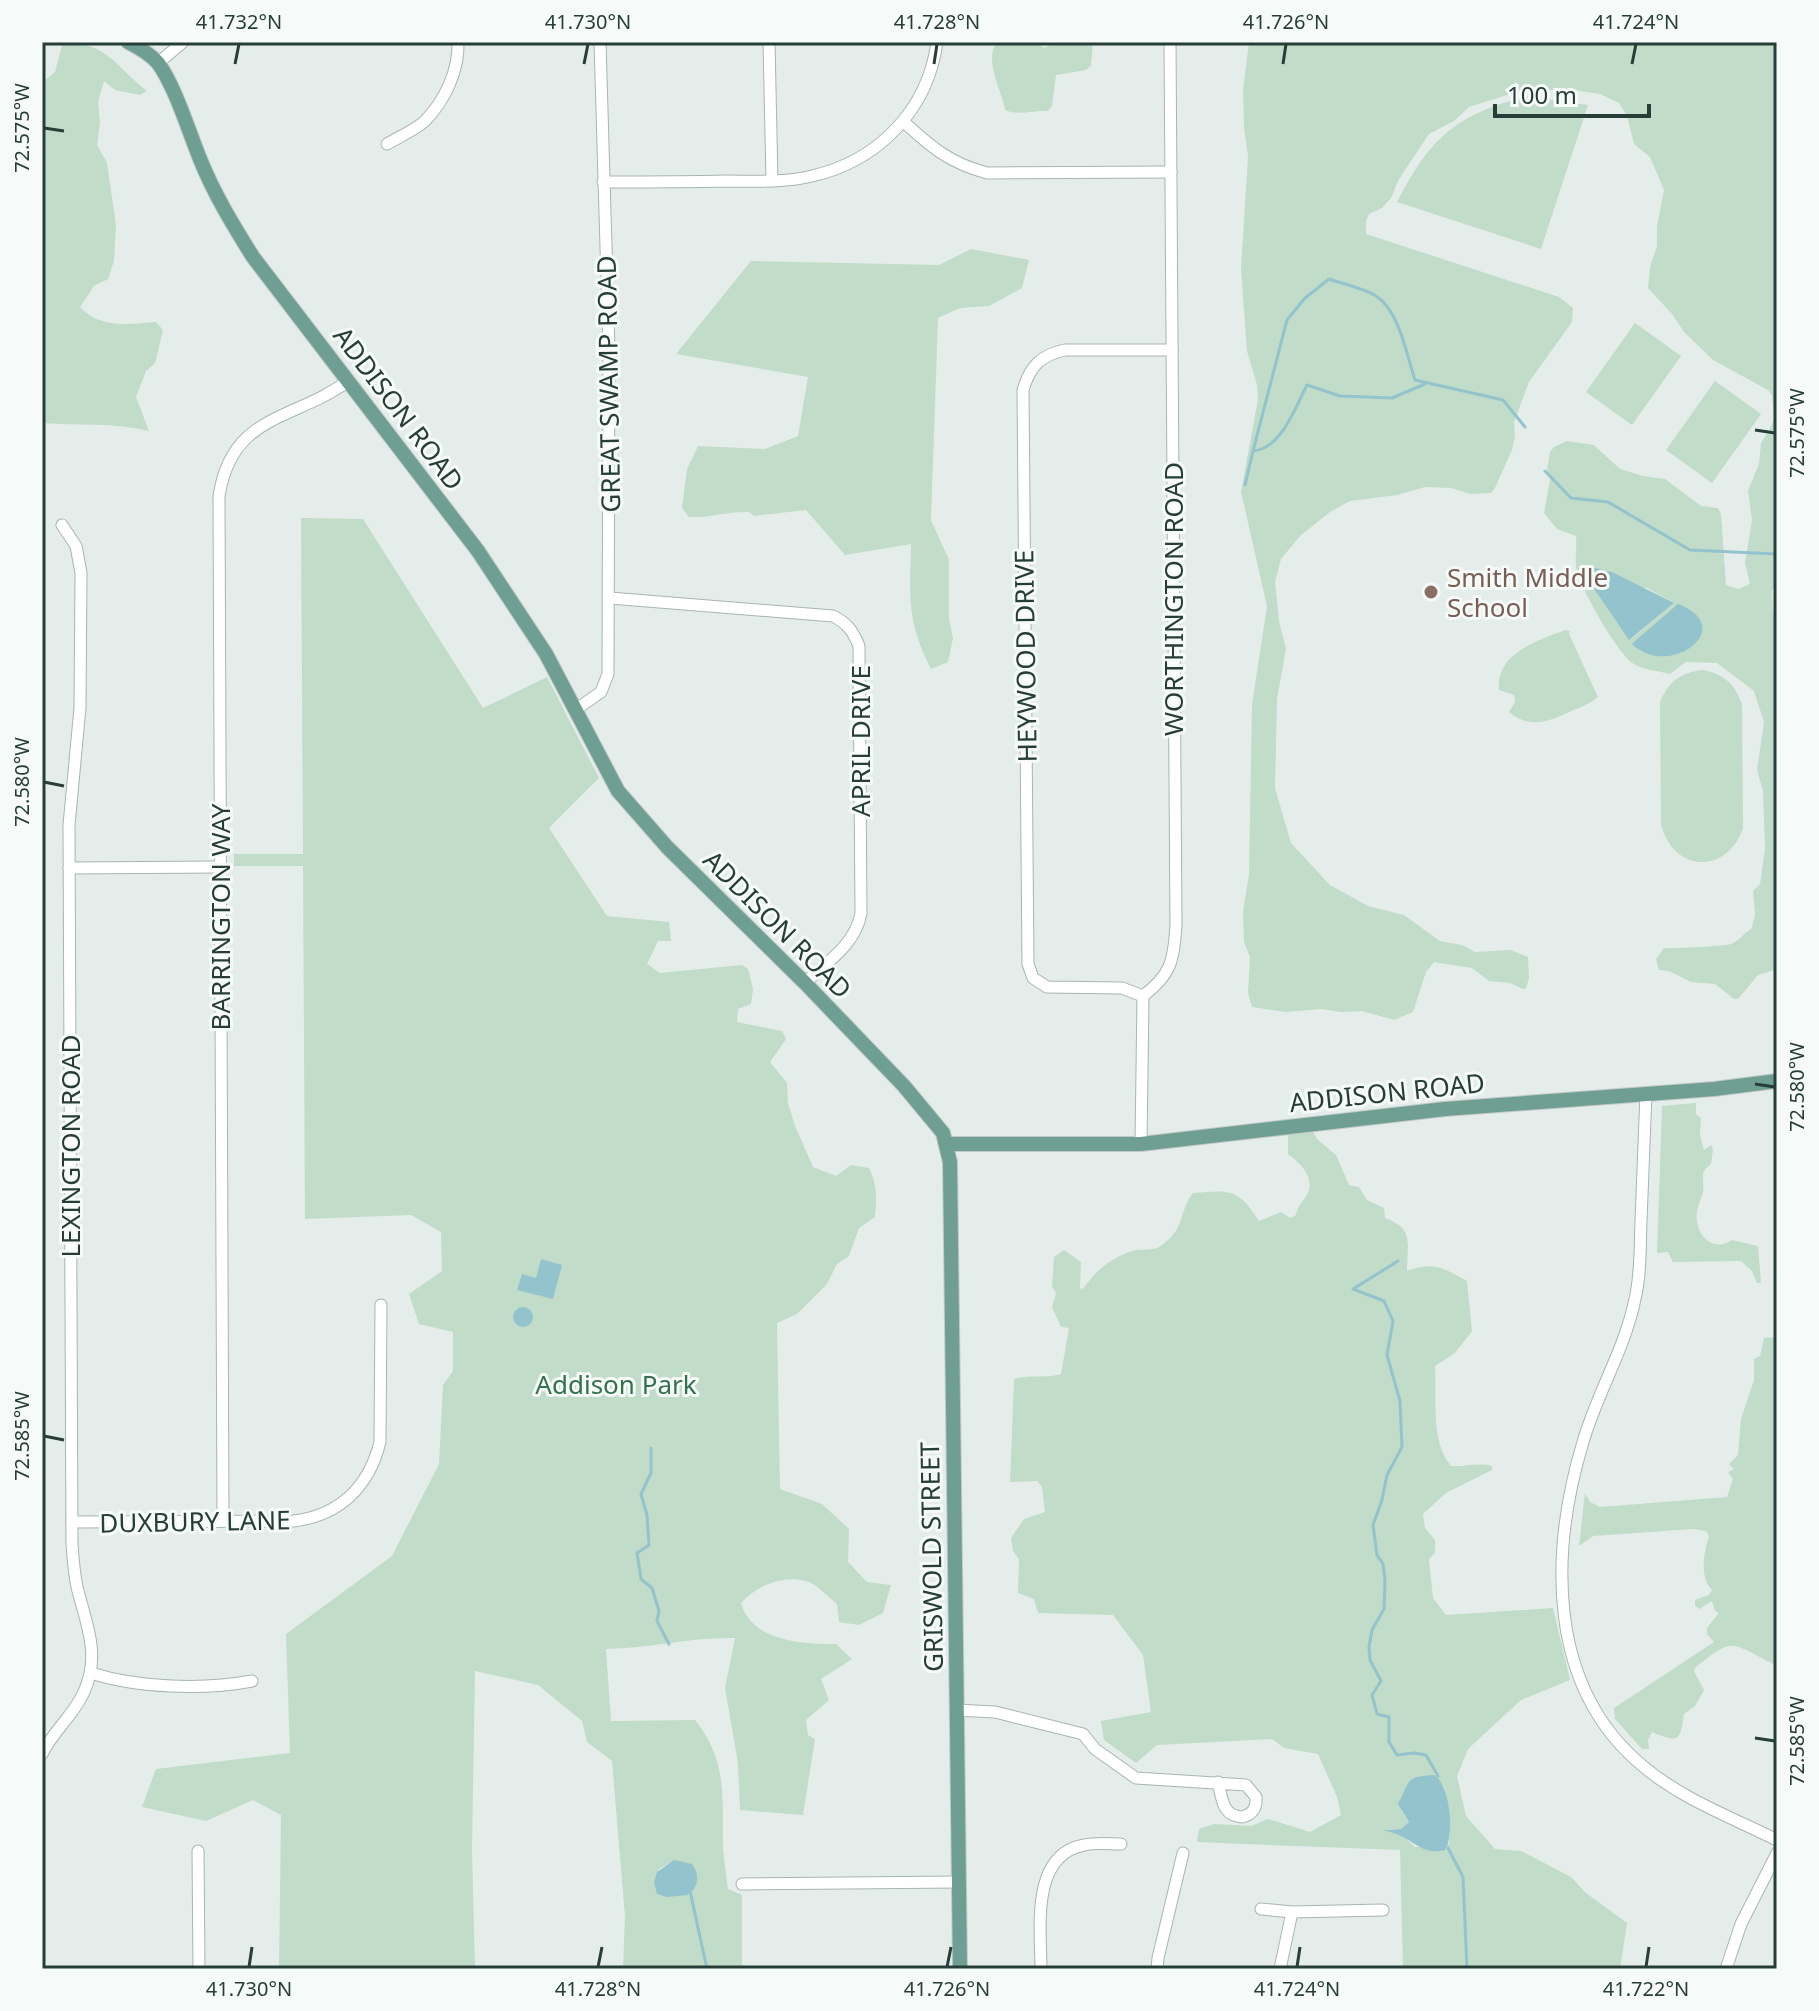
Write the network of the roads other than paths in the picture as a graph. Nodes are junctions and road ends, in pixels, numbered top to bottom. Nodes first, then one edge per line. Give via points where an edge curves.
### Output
1 (128, 42) edge
2 (183, 42) edge
3 (458, 42) edge
4 (600, 42) edge
5 (769, 42) edge
6 (937, 42) edge
7 (1170, 42) edge
8 (158, 63) junction
9 (904, 122) junction
10 (387, 144) dead end
11 (1171, 172) junction
12 (772, 181) junction
13 (603, 182) junction
14 (1172, 350) junction
15 (348, 381) junction
16 (62, 525) dead end
17 (610, 598) junction
18 (575, 710) junction
19 (220, 867) junction
20 (69, 868) junction
21 (805, 983) junction
22 (1143, 996) junction
23 (1777, 1081) edge
24 (1646, 1093) junction
25 (947, 1144) junction
26 (1141, 1144) junction
27 (381, 1305) dead end
28 (223, 1521) junction
29 (72, 1522) junction
30 (91, 1673) junction
31 (252, 1681) dead end
32 (956, 1710) junction
33 (42, 1754) edge
34 (1218, 1782) dead end
35 (1777, 1840) edge
36 (1121, 1844) dead end
37 (198, 1851) dead end
38 (1183, 1853) dead end
39 (1777, 1853) edge
40 (958, 1882) junction
41 (742, 1884) dead end
42 (1261, 1909) dead end
43 (1383, 1910) dead end
44 (1292, 1912) junction
45 (199, 1969) edge
46 (960, 1969) edge
47 (1041, 1969) edge
48 (1157, 1969) edge
49 (1280, 1969) edge
50 (1726, 1969) edge

1 - 8 main road, ADDISON ROAD
2 - 8 street
3 - 10 street via 459,57 441,100 423,123
4 - 13 street, GREAT SWAMP ROAD
5 - 12 street
6 - 9 street via 927,81
7 - 11 street, WORTHINGTON ROAD
8 - 15 main road, ADDISON ROAD via 223,208 253,257
9 - 11 street via 943,156 987,173
9 - 12 street via 839,169
11 - 14 street, WORTHINGTON ROAD
12 - 13 street
13 - 17 street, GREAT SWAMP ROAD
14 - 22 street, WORTHINGTON ROAD via 1176,926 1173,959 1163,981
14 - 22 street, HEYWOOD DRIVE via 1049,354 1028,374 1023,390 1028,964 1033,978 1047,987 1122,988
15 - 18 main road, ADDISON ROAD via 478,551 546,654
15 - 19 street, BARRINGTON WAY via 256,428 233,452 221,485
16 - 20 street, LEXINGTON ROAD via 76,546 81,573 80,708 70,789
17 - 18 street, GREAT SWAMP ROAD via 607,681 598,695
17 - 21 street, APRIL DRIVE via 833,616 854,633 859,646 861,913 851,940
18 - 21 main road, ADDISON ROAD via 618,791 640,819
19 - 20 street
19 - 28 street, BARRINGTON WAY
20 - 29 street, LEXINGTON ROAD
21 - 25 main road, ADDISON ROAD via 912,1094
22 - 26 street
23 - 24 main road, ADDISON ROAD
24 - 26 main road, ADDISON ROAD via 1389,1114
24 - 35 street via 1636,1299 1574,1478 1561,1564 1563,1621 1572,1661 1590,1700 1623,1747 1677,1790
25 - 26 main road, ADDISON ROAD
25 - 32 main road, GRISWOLD STREET
27 - 28 street, DUXBURY LANE via 381,1432 378,1453 363,1482 342,1504 314,1517
28 - 29 street, DUXBURY LANE
29 - 30 street, LEXINGTON ROAD via 74,1574 92,1638
30 - 31 street via 150,1684
30 - 33 street, LEXINGTON ROAD via 81,1698
32 - 34 street via 995,1712 1083,1734 1136,1778
32 - 40 main road, GRISWOLD STREET
36 - 47 street via 1083,1845 1055,1862 1046,1878 1041,1909
37 - 45 street
38 - 48 street
39 - 50 street via 1741,1924
40 - 41 street
40 - 46 main road, GRISWOLD STREET
42 - 44 street
43 - 44 street
44 - 49 street

